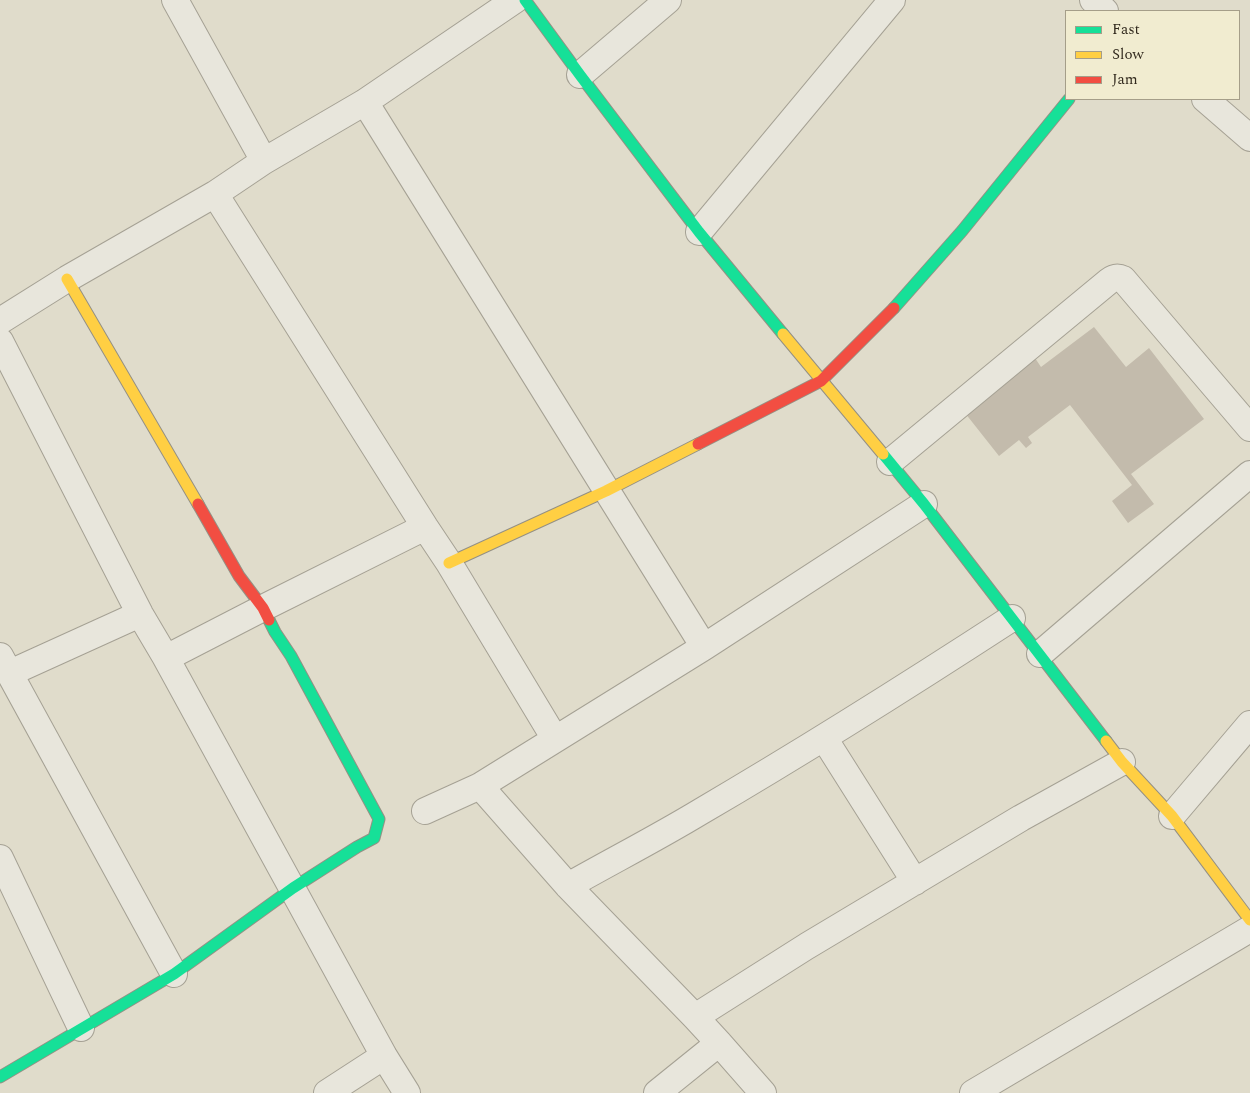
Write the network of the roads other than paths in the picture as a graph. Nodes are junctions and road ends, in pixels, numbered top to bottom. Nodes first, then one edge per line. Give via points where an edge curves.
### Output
1 (175, 0) edge
2 (515, 0) edge
3 (525, 0) edge
4 (668, 0) edge
5 (892, 0) edge
6 (1093, 0) edge
7 (1104, 10) edge
8 (580, 76) junction
9 (1068, 100) edge
10 (1206, 100) edge
11 (365, 102) junction
12 (1250, 138) edge
13 (264, 161) junction
14 (215, 194) junction
15 (699, 232) junction
16 (67, 279) junction
17 (0, 321) edge
18 (0, 341) edge
19 (821, 381) junction
20 (1250, 428) edge
21 (890, 462) junction
22 (1250, 474) edge
23 (606, 491) junction
24 (924, 504) junction
25 (425, 527) junction
26 (449, 563) junction
27 (263, 608) junction
28 (140, 614) junction
29 (1012, 618) junction
30 (704, 647) junction
31 (1040, 654) junction
32 (166, 658) junction
33 (5, 664) edge
34 (1250, 724) edge
35 (824, 738) junction
36 (555, 739) junction
37 (1122, 762) junction
38 (480, 786) junction
39 (425, 811) dead end
40 (1172, 816) junction
41 (0, 858) edge
42 (915, 882) junction
43 (568, 886) junction
44 (292, 888) junction
45 (1250, 920) edge
46 (1250, 929) edge
47 (174, 974) junction
48 (695, 1017) junction
49 (80, 1028) junction
50 (719, 1043) junction
51 (384, 1056) junction
52 (0, 1077) edge
53 (1002, 1086) edge
54 (327, 1093) edge
55 (407, 1093) edge
56 (657, 1093) edge
57 (763, 1093) edge
58 (973, 1093) edge

1 - 13 street
2 - 11 street
3 - 8 street
4 - 8 street
5 - 15 street
6 - 7 street
8 - 15 street
9 - 19 street via 962,231 896,306
10 - 12 street
11 - 13 street
11 - 23 street
13 - 14 street
14 - 16 street
14 - 25 street
15 - 19 street
16 - 17 street
16 - 27 street via 239,576
18 - 28 street
19 - 21 street
19 - 23 street
20 - 21 street via 1118,277 1109,281
21 - 24 street
22 - 31 street
23 - 26 street
23 - 30 street
24 - 29 street
24 - 30 street
25 - 26 street
25 - 27 street
26 - 36 street
27 - 32 street
27 - 44 street via 379,819 374,838
28 - 32 street
28 - 33 street
29 - 31 street
29 - 35 street
30 - 36 street
31 - 37 street
32 - 44 street
33 - 47 street
34 - 40 street
35 - 42 street
35 - 43 street
36 - 38 street
37 - 40 street
37 - 42 street
38 - 39 street
38 - 43 street
40 - 45 street
41 - 49 street
42 - 48 street
43 - 48 street
44 - 47 street
44 - 51 street
46 - 53 street
47 - 49 street
48 - 50 street
49 - 52 street
50 - 56 street
50 - 57 street
51 - 54 street
51 - 55 street
53 - 58 street

